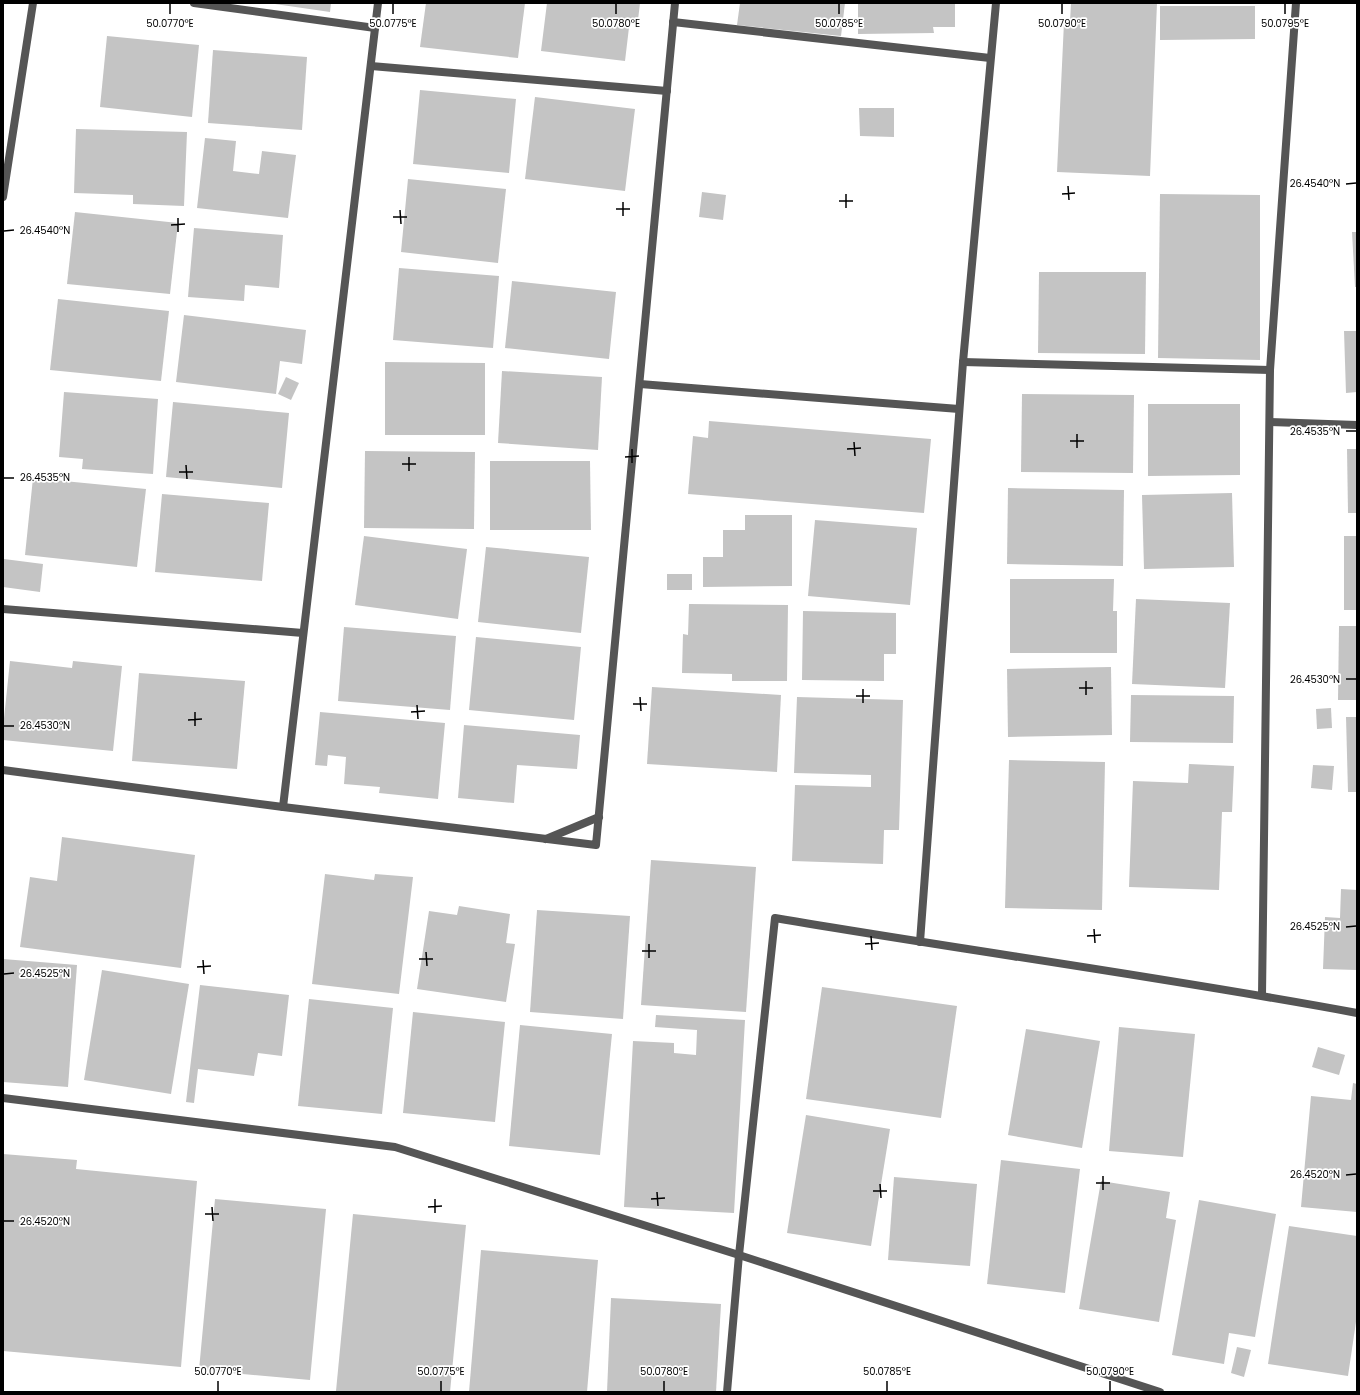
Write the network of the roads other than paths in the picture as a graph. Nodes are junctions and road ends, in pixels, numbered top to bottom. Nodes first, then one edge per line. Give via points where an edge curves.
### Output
1 (33, 3) edge
2 (194, 3) edge
3 (378, 3) edge
4 (675, 3) edge
5 (996, 3) edge
6 (1296, 3) edge
7 (673, 22) junction
8 (375, 28) junction
9 (990, 58) junction
10 (371, 66) junction
11 (667, 91) junction
12 (3, 197) edge
13 (963, 362) junction
14 (1270, 370) junction
15 (640, 384) junction
16 (959, 409) junction
17 (1270, 422) junction
18 (1357, 425) edge
19 (3, 609) edge
20 (304, 633) junction
21 (3, 770) edge
22 (283, 807) junction
23 (599, 817) junction
24 (545, 839) junction
25 (920, 942) junction
26 (1262, 995) junction
27 (1357, 1013) edge
28 (3, 1098) edge
29 (739, 1255) junction
30 (727, 1392) edge
31 (1160, 1392) edge

1 - 12 street
2 - 8 street
3 - 8 street
4 - 7 street
5 - 9 street
6 - 14 street
7 - 9 street
7 - 11 street
8 - 10 street
9 - 13 street
10 - 11 street
10 - 20 street
11 - 15 street
13 - 14 street
13 - 16 street
14 - 17 street
15 - 16 street
15 - 23 street
16 - 25 street
17 - 18 street
17 - 26 street
19 - 20 street
20 - 22 street
21 - 22 street
22 - 24 street
23 - 24 street
23 - 24 street via 596,845
25 - 26 street
25 - 29 street via 775,918
26 - 27 street
28 - 29 street via 395,1147
29 - 30 street
29 - 31 street

